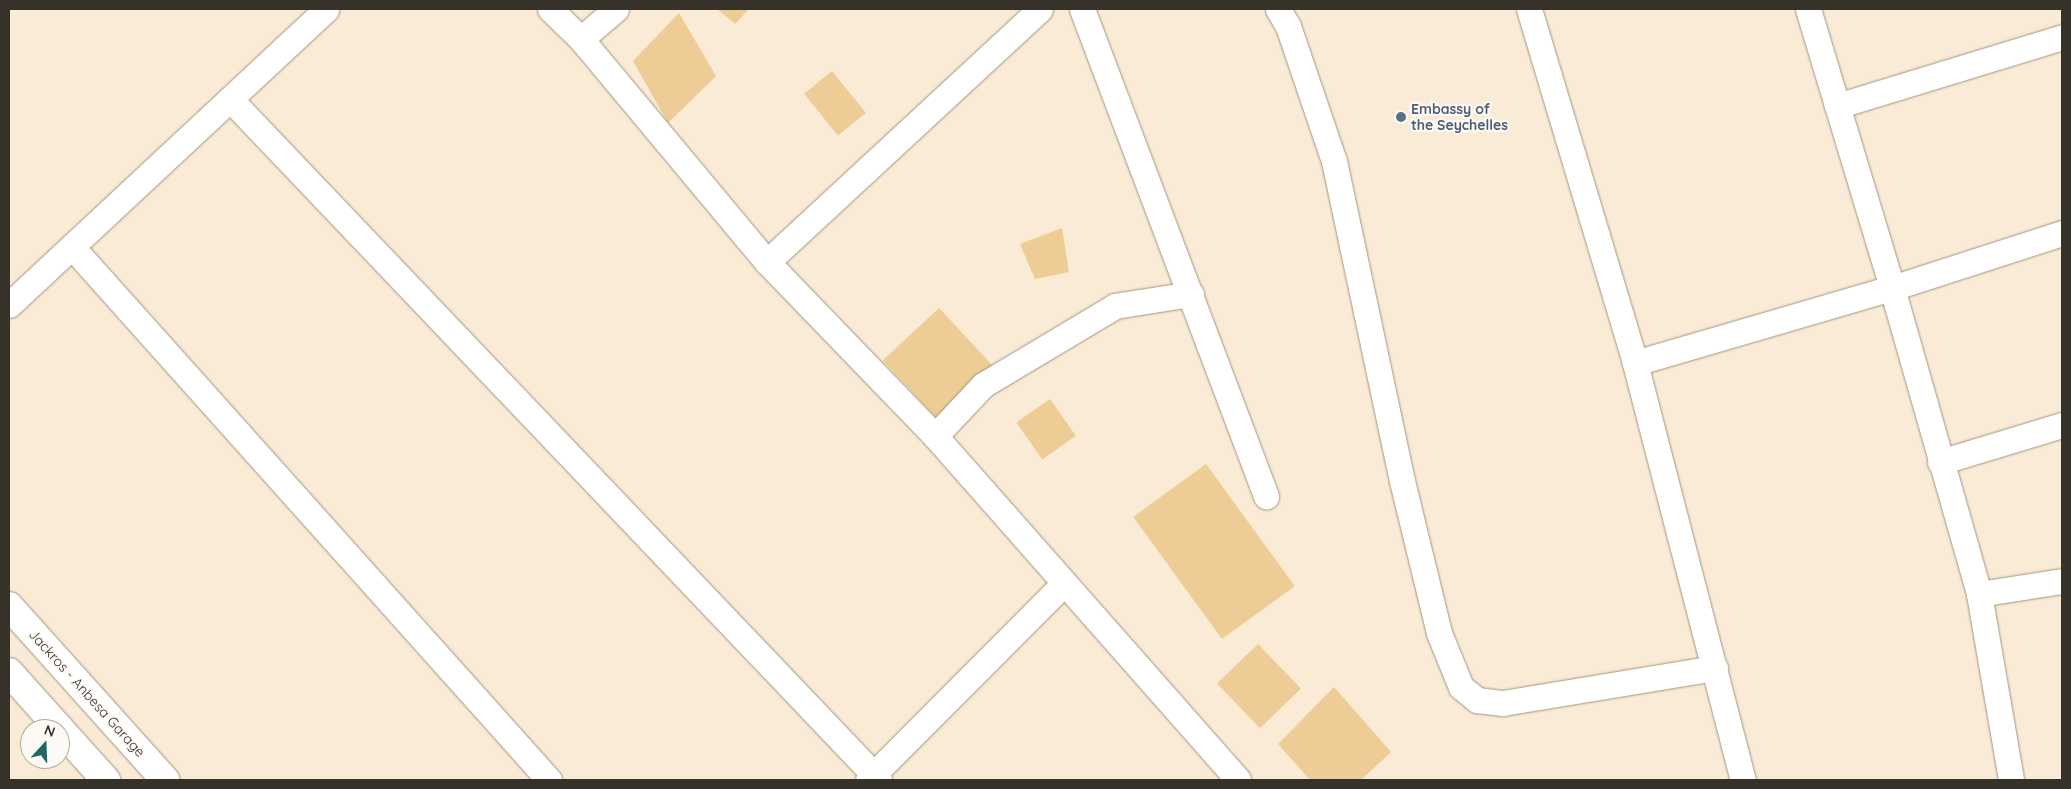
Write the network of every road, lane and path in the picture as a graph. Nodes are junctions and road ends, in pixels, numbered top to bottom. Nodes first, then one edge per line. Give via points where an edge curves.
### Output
1 (326, 9) edge
2 (550, 9) edge
3 (616, 9) edge
4 (1040, 9) edge
5 (1082, 9) edge
6 (1278, 9) edge
7 (1529, 9) edge
8 (1808, 9) edge
9 (2062, 37) edge
10 (581, 39) junction
11 (230, 100) junction
12 (1837, 106) junction
13 (2062, 233) edge
14 (73, 248) junction
15 (766, 262) junction
16 (1892, 288) junction
17 (1191, 294) junction
18 (9, 305) edge
19 (1635, 363) junction
20 (2062, 424) edge
21 (935, 436) junction
22 (1940, 462) junction
23 (1266, 496) dead end
24 (2062, 581) edge
25 (1064, 583) junction
26 (1979, 594) junction
27 (9, 606) edge
28 (1716, 668) junction
29 (9, 672) edge
30 (51, 719) edge
31 (70, 740) edge
32 (154, 776) edge
33 (874, 779) edge
34 (106, 780) edge
35 (549, 780) edge
36 (1238, 780) edge
37 (1743, 780) edge
38 (2011, 780) edge

1 - 11 street
2 - 10 street
3 - 10 street
4 - 15 street
5 - 17 street
6 - 28 street via 1288,26 1334,161 1402,481 1439,633 1461,687 1477,700 1503,703
7 - 19 street
8 - 12 street
9 - 12 street
10 - 15 street
11 - 14 street
11 - 33 street
12 - 16 street
13 - 16 street
14 - 18 street
14 - 35 street
15 - 21 street
16 - 19 street
16 - 22 street
17 - 21 street via 1115,306 983,385
17 - 23 street
19 - 28 street
20 - 22 street
21 - 25 street
22 - 26 street
24 - 26 street
25 - 33 street
25 - 36 street
26 - 38 street
27 - 32 main road, Jackros - Anbesa Garage
28 - 37 street
29 - 30 main road
31 - 34 main road

